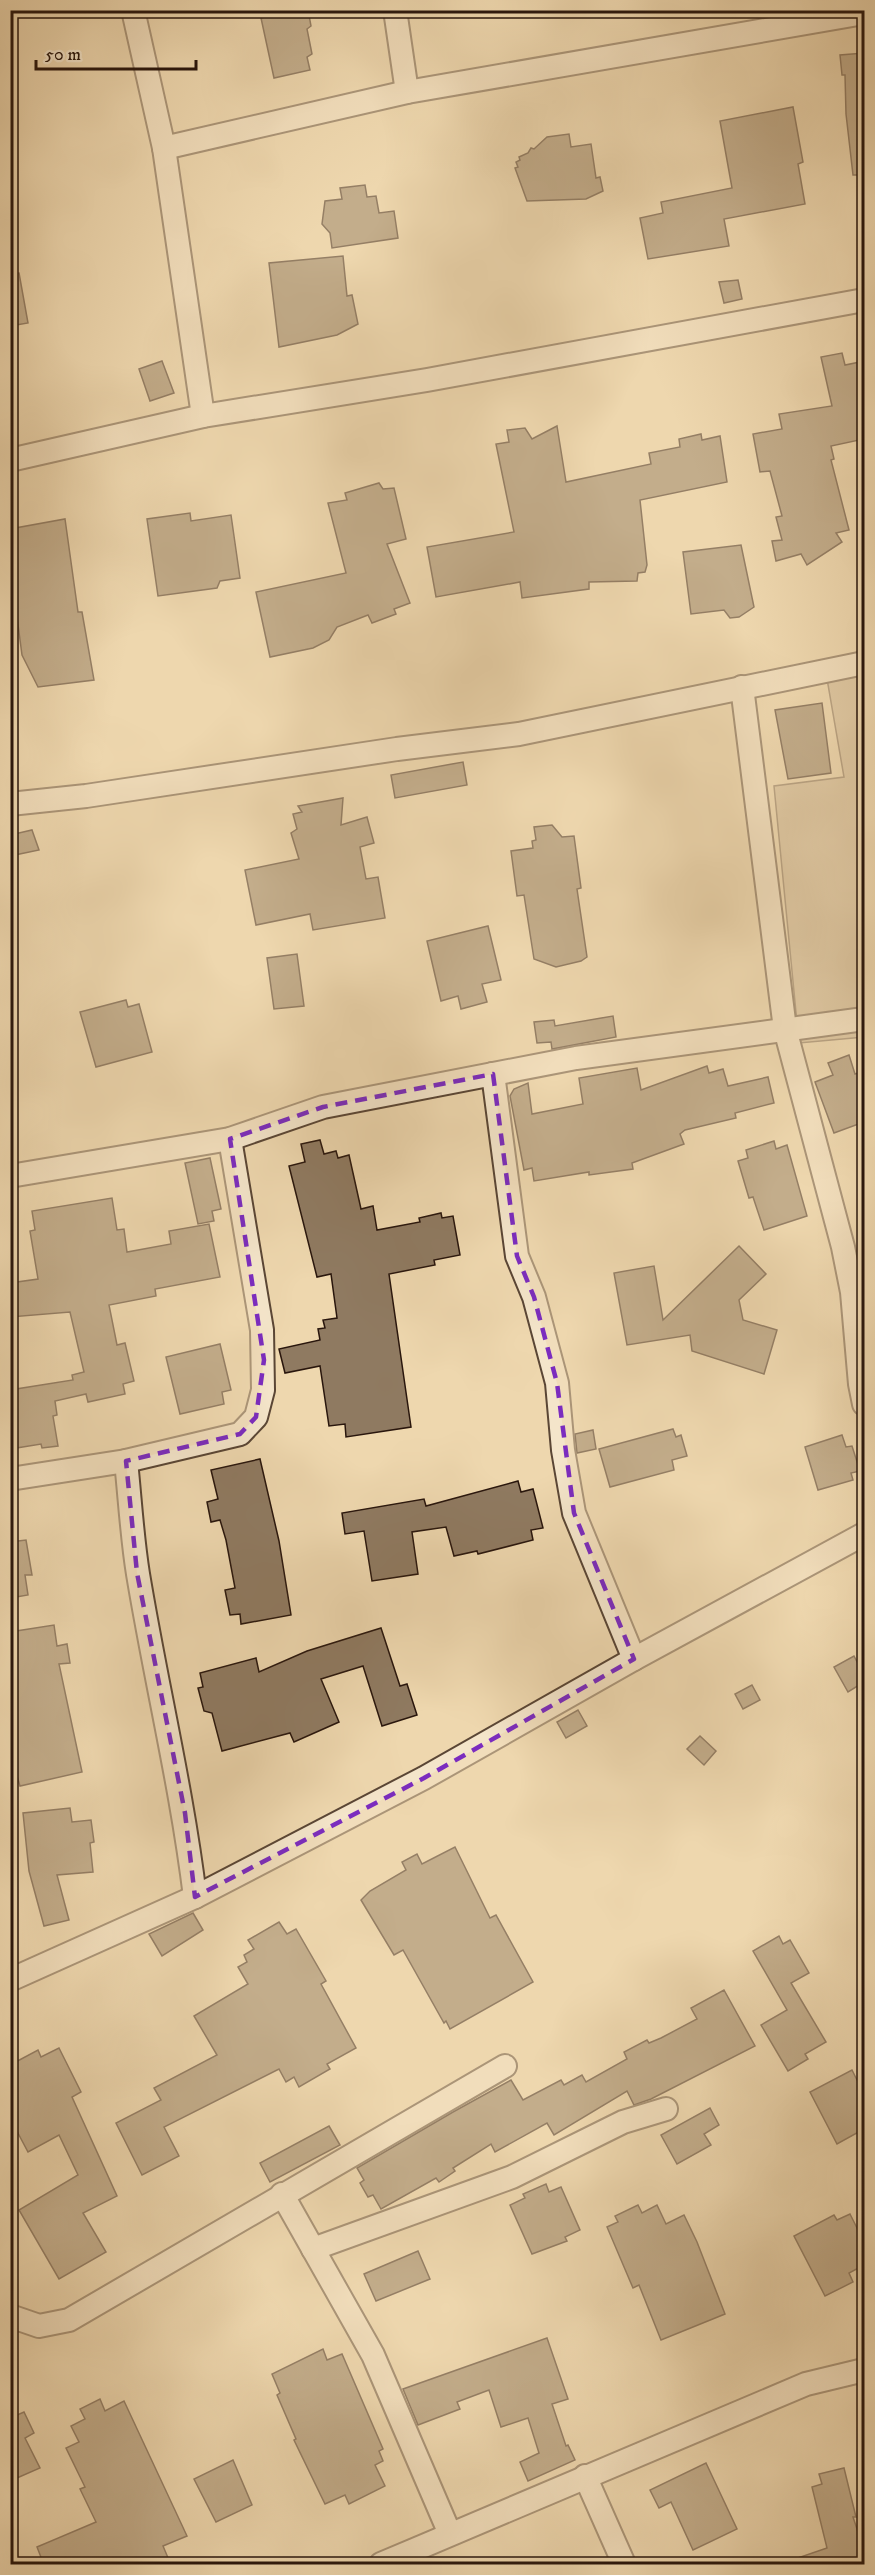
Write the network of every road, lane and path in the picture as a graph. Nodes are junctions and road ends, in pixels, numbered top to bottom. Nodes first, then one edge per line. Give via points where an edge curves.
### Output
1 (133, 10) edge
2 (395, 10) edge
3 (864, 13) edge
4 (407, 93) junction
5 (164, 148) junction
6 (864, 300) edge
7 (203, 416) junction
8 (10, 460) edge
9 (864, 663) edge
10 (742, 687) junction
11 (10, 804) edge
12 (864, 1019) edge
13 (785, 1029) junction
14 (493, 1074) junction
15 (230, 1139) junction
16 (10, 1176) edge
17 (864, 1404) edge
18 (126, 1461) junction
19 (10, 1479) edge
20 (864, 1534) edge
21 (634, 1659) junction
22 (195, 1897) junction
23 (10, 1980) edge
24 (505, 2066) dead end
25 (666, 2109) dead end
26 (282, 2194) junction
27 (313, 2249) junction
28 (10, 2316) edge
29 (864, 2370) edge
30 (585, 2476) junction
31 (450, 2534) junction
32 (381, 2565) edge
33 (624, 2565) edge

1 - 5 street
2 - 4 street
3 - 4 street
4 - 5 street
5 - 7 street
6 - 7 street via 427,380
7 - 8 street
9 - 10 street
10 - 11 street via 519,734
10 - 13 street
12 - 13 street
13 - 14 street via 576,1058
13 - 17 street via 843,1247
14 - 15 street via 323,1107
14 - 21 street via 516,1256 534,1297 550,1354 574,1513
15 - 16 street
15 - 18 street via 262,1330 262,1390 256,1417 240,1434
18 - 19 street
18 - 22 street via 137,1573 185,1813
20 - 21 street
21 - 22 street via 424,1778
22 - 23 street
24 - 26 street
25 - 27 street via 623,2122 512,2177
26 - 27 street
26 - 28 street via 69,2320 39,2326
27 - 31 street via 373,2355
29 - 30 street via 806,2384
30 - 31 street
30 - 33 street
31 - 32 street

